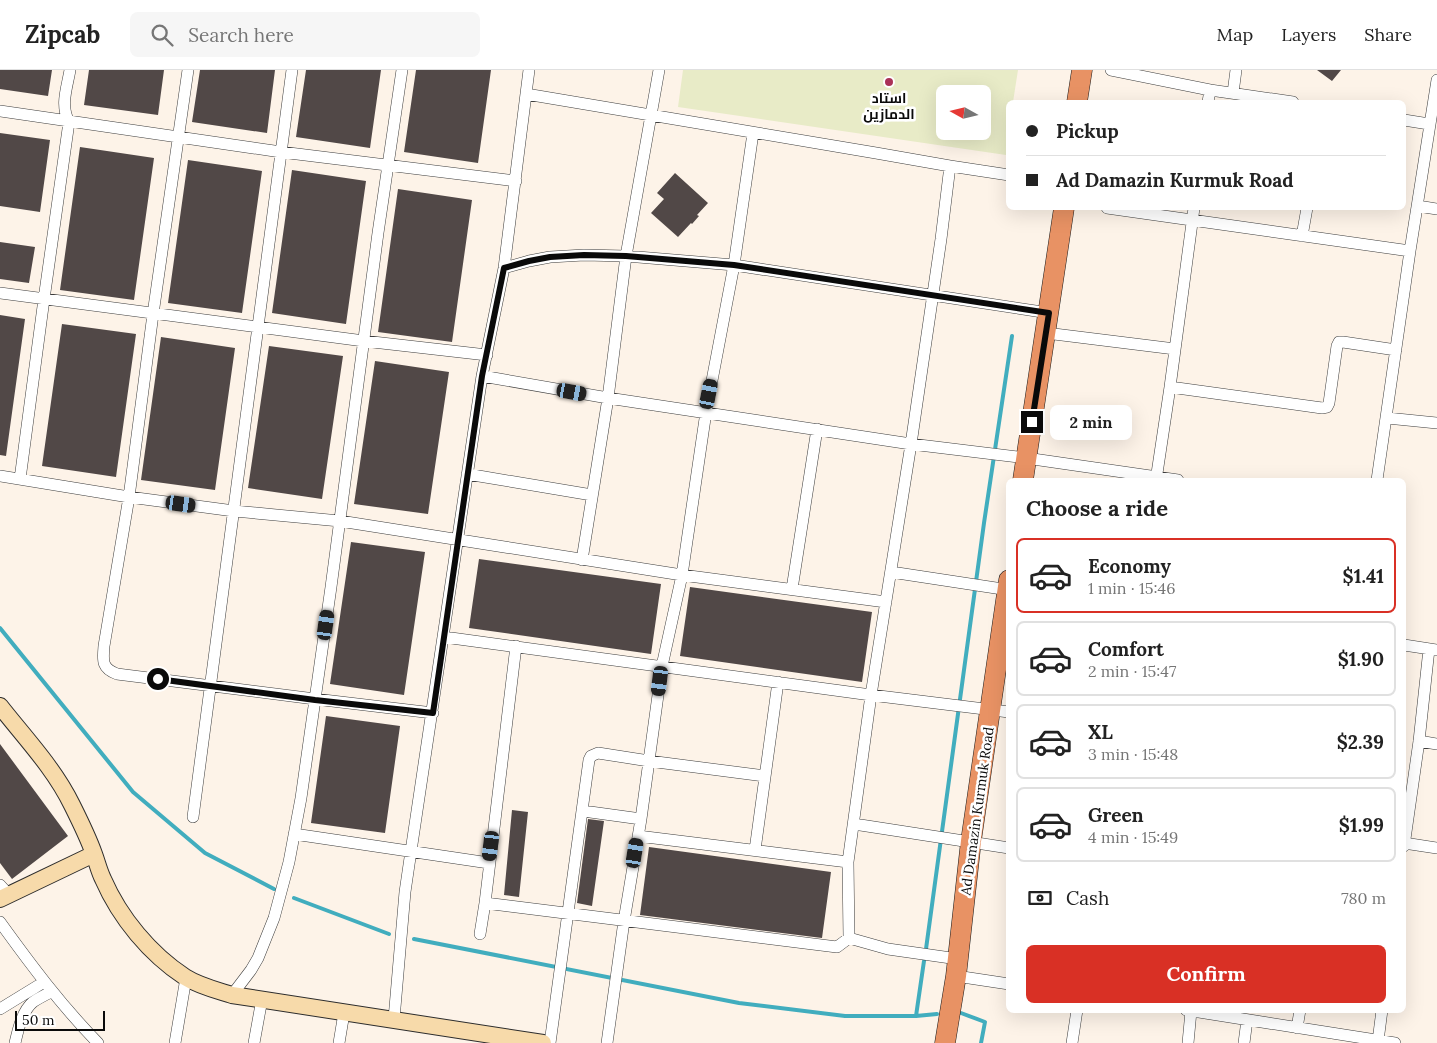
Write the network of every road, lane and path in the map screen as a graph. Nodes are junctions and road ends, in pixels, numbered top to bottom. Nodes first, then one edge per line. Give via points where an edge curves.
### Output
1 (70, 70) edge
2 (188, 70) edge
3 (292, 70) edge
4 (402, 70) edge
5 (529, 70) edge
6 (660, 70) edge
7 (1082, 70) edge
8 (1111, 70) edge
9 (1236, 70) edge
10 (1437, 80) edge
11 (1210, 90) junction
12 (1233, 93) junction
13 (526, 94) junction
14 (1078, 100) edge
15 (1208, 100) edge
16 (1280, 100) edge
17 (0, 111) edge
18 (652, 116) junction
19 (1406, 120) edge
20 (69, 122) junction
21 (1430, 124) junction
22 (753, 133) junction
23 (179, 138) junction
24 (281, 152) junction
25 (388, 164) junction
26 (950, 166) junction
27 (1006, 175) edge
28 (516, 181) junction
29 (1418, 206) junction
30 (1437, 209) edge
31 (1064, 210) edge
32 (1121, 210) edge
33 (1194, 210) edge
34 (1307, 210) edge
35 (1192, 220) junction
36 (1302, 236) junction
37 (1410, 251) junction
38 (626, 256) junction
39 (734, 265) junction
40 (504, 268) junction
41 (0, 293) edge
42 (932, 296) junction
43 (44, 299) junction
44 (1049, 313) junction
45 (153, 314) junction
46 (258, 327) junction
47 (1046, 333) junction
48 (364, 341) junction
49 (1175, 349) junction
50 (1396, 350) junction
51 (487, 355) junction
52 (482, 376) junction
53 (1170, 387) junction
54 (608, 398) junction
55 (706, 412) junction
56 (1387, 418) junction
57 (1437, 423) edge
58 (817, 429) junction
59 (911, 444) junction
60 (1026, 458) junction
61 (467, 474) junction
62 (0, 476) edge
63 (1023, 478) edge
64 (1150, 478) edge
65 (1156, 478) edge
66 (1377, 478) edge
67 (20, 480) junction
68 (592, 495) junction
69 (129, 497) junction
70 (234, 511) junction
71 (340, 521) junction
72 (457, 540) junction
73 (582, 560) junction
74 (891, 572) junction
75 (682, 575) junction
76 (1006, 587) edge
77 (792, 589) junction
78 (886, 602) junction
79 (1006, 618) edge
80 (444, 637) junction
81 (1406, 645) edge
82 (516, 646) junction
83 (1433, 649) edge
84 (662, 666) junction
85 (778, 682) junction
86 (210, 686) junction
87 (871, 695) junction
88 (315, 700) junction
89 (0, 706) edge
90 (1000, 711) edge
91 (433, 713) junction
92 (1419, 741) junction
93 (1437, 744) edge
94 (649, 761) junction
95 (765, 776) junction
96 (583, 811) junction
97 (193, 817) dead end
98 (641, 819) junction
99 (854, 824) junction
100 (1406, 830) edge
101 (294, 834) junction
102 (638, 836) junction
103 (971, 841) junction
104 (1406, 844) edge
105 (1006, 847) edge
106 (1437, 848) edge
107 (755, 850) junction
108 (411, 851) junction
109 (94, 854) junction
110 (848, 862) junction
111 (489, 863) junction
112 (3, 893) edge
113 (485, 903) junction
114 (568, 914) junction
115 (624, 920) junction
116 (0, 922) edge
117 (480, 934) dead end
118 (849, 938) junction
119 (957, 968) junction
120 (186, 978) junction
121 (1006, 983) edge
122 (48, 987) junction
123 (232, 995) junction
124 (262, 999) junction
125 (0, 1009) edge
126 (344, 1013) junction
127 (1077, 1013) edge
128 (1189, 1013) edge
129 (1206, 1013) edge
130 (1300, 1013) edge
131 (1382, 1013) edge
132 (394, 1019) junction
133 (1247, 1020) junction
134 (1297, 1028) junction
135 (484, 1039) edge
136 (1340, 1039) edge
137 (1378, 1041) junction
138 (14, 1043) edge
139 (98, 1043) edge
140 (175, 1043) edge
141 (254, 1043) edge
142 (339, 1043) edge
143 (543, 1043) edge
144 (550, 1043) edge
145 (607, 1043) edge
146 (945, 1043) edge
147 (1072, 1043) edge
148 (1188, 1043) edge
149 (1244, 1043) edge
150 (1395, 1043) edge

1 - 20 street via 64,103 64,113
2 - 23 street
3 - 24 street
4 - 25 street
5 - 13 street
6 - 18 street
7 - 14 highway
8 - 11 street
9 - 12 street
10 - 21 street
11 - 12 street
11 - 15 street
12 - 16 street
13 - 18 street
13 - 28 street
17 - 20 street
18 - 22 street
18 - 38 street
19 - 21 street
20 - 23 street
20 - 43 street
21 - 29 street
22 - 26 street
22 - 39 street
23 - 24 street
23 - 45 street
24 - 25 street
24 - 46 street
25 - 28 street
25 - 48 street
26 - 27 street
26 - 42 street
28 - 40 street
29 - 30 street
29 - 37 street
31 - 44 highway
32 - 35 street
33 - 35 street
34 - 36 street
35 - 36 street
35 - 49 street
36 - 37 street
37 - 50 street
38 - 39 street
38 - 40 street via 550,257
38 - 54 street
39 - 42 street
39 - 55 street
40 - 51 street
41 - 43 street
42 - 44 street
42 - 59 street
43 - 45 street
43 - 67 street
44 - 47 highway
45 - 46 street
45 - 69 street
46 - 48 street
46 - 70 street
47 - 49 street
47 - 60 highway
48 - 51 street
48 - 71 street
49 - 53 street
50 - 53 street via 1339,342 1329,404 1322,408
50 - 56 street
51 - 52 street
52 - 54 street
52 - 61 street
53 - 65 street
54 - 55 street
54 - 68 street
55 - 58 street
55 - 75 street
56 - 57 street
56 - 66 street
58 - 59 street
58 - 77 street
59 - 60 street
59 - 74 street
60 - 63 highway
60 - 64 street
61 - 68 street
61 - 72 street
62 - 67 street
67 - 69 street
68 - 73 street
69 - 70 street
69 - 86 street via 103,662 116,674
70 - 71 street
70 - 86 street
71 - 72 street
71 - 88 street
72 - 73 street
72 - 80 street
73 - 75 street
74 - 76 street
74 - 78 street
75 - 77 street
75 - 84 street
77 - 78 street
78 - 87 street
79 - 90 highway, Ad Damazin Kurmuk Road
80 - 82 street
80 - 91 street
81 - 83 street
82 - 84 street
82 - 111 street
83 - 92 street
84 - 85 street
84 - 94 street
85 - 87 street
85 - 95 street
86 - 88 street
86 - 97 street
87 - 90 street
87 - 99 street
88 - 91 street
88 - 101 street
89 - 109 main road via 52,770 72,804
90 - 103 highway, Ad Damazin Kurmuk Road
91 - 108 street
92 - 93 street
92 - 100 street
94 - 95 street
94 - 96 street via 598,753 591,756
94 - 98 street
95 - 107 street
96 - 98 street
96 - 114 street
98 - 102 street
99 - 103 street
99 - 110 street
101 - 108 street
101 - 123 street via 274,918 258,958
102 - 107 street
102 - 115 street
103 - 105 street
103 - 119 highway, Ad Damazin Kurmuk Road
104 - 106 street
107 - 110 street
108 - 111 street
108 - 132 street
109 - 112 main road
109 - 120 main road via 114,901 129,924 143,941
110 - 118 street
111 - 113 street
113 - 114 street
113 - 117 street
114 - 115 street
114 - 144 street
115 - 118 street via 837,947
115 - 145 street
116 - 122 street
118 - 119 street
119 - 121 street
119 - 146 highway, Ad Damazin Kurmuk Road
120 - 123 main road
120 - 140 street
122 - 125 street
122 - 138 street via 24,1016
122 - 139 street
123 - 124 main road
124 - 126 main road
124 - 141 street
126 - 132 main road
126 - 142 street
127 - 147 street
128 - 148 street
129 - 133 street
130 - 134 street
131 - 137 street
132 - 135 main road
133 - 134 street
133 - 149 street
134 - 136 street
135 - 143 main road
136 - 137 street
137 - 150 street

